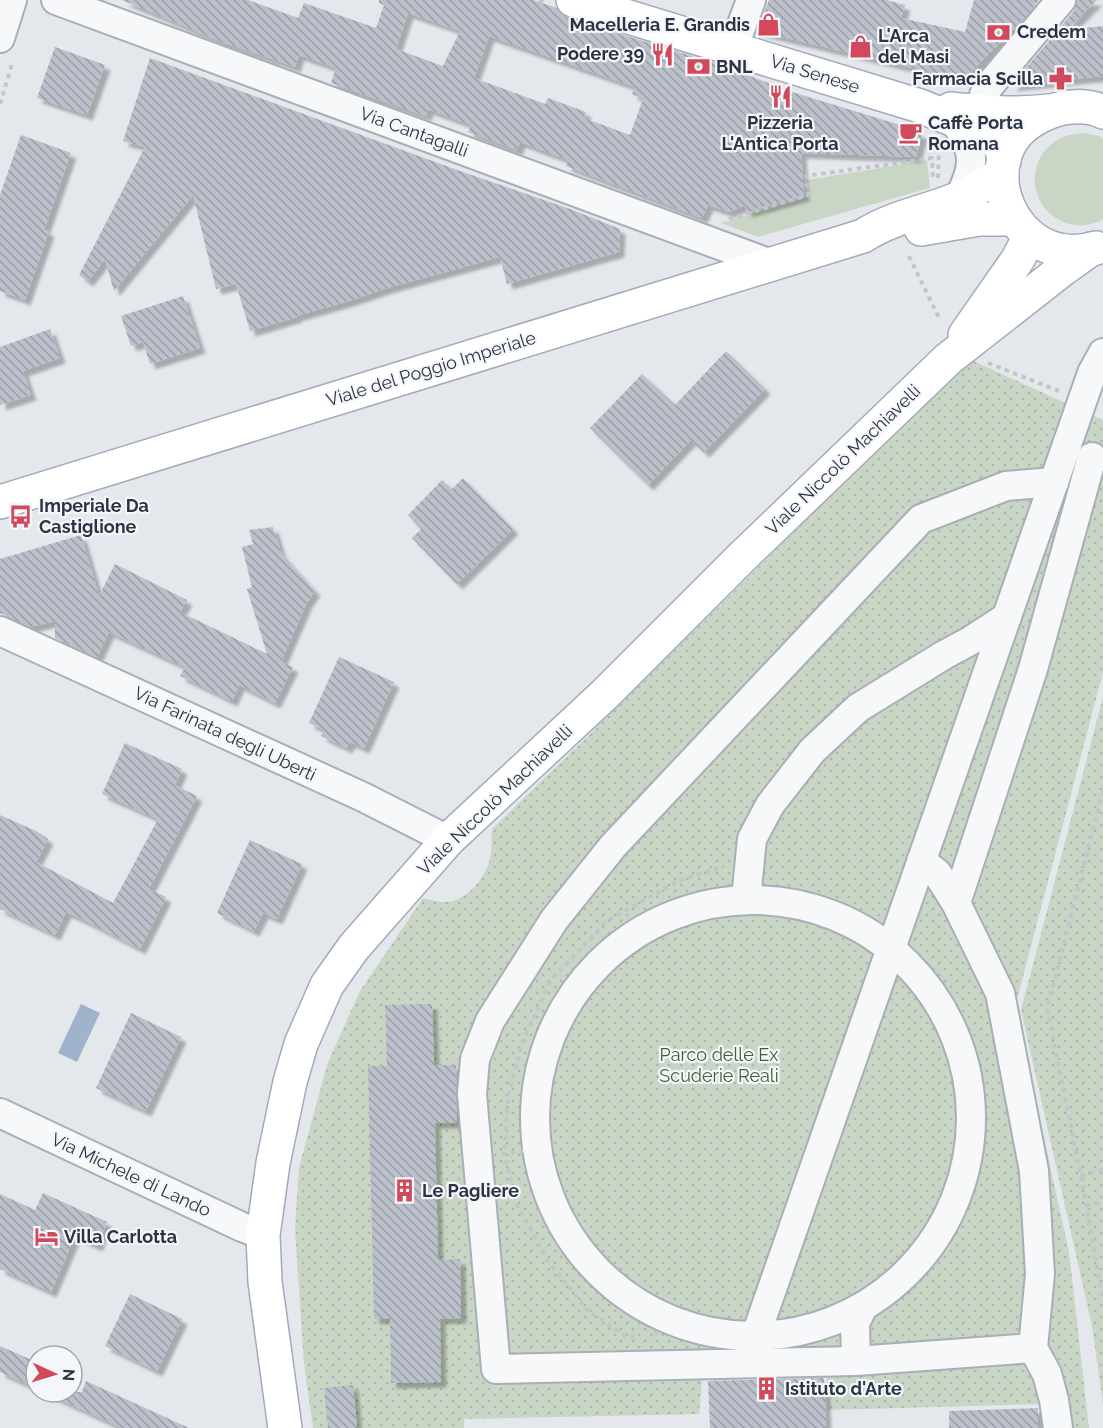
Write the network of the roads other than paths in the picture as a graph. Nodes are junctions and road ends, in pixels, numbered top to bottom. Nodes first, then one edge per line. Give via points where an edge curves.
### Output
1 (12, 0) edge
2 (56, 0) edge
3 (574, 0) edge
4 (751, 0) edge
5 (1061, 0) edge
6 (0, 38) edge
7 (733, 49) junction
8 (1101, 110) edge
9 (1051, 111) junction
10 (958, 126) junction
11 (1003, 168) junction
12 (949, 188) junction
13 (1022, 228) junction
14 (863, 236) junction
15 (1100, 247) edge
16 (771, 264) junction
17 (1102, 353) edge
18 (963, 359) junction
19 (1092, 457) dead end
20 (1054, 482) junction
21 (0, 502) edge
22 (1007, 617) junction
23 (0, 631) edge
24 (448, 840) junction
25 (921, 861) junction
26 (746, 899) junction
27 (956, 903) junction
28 (891, 948) junction
29 (0, 1113) edge
30 (263, 1235) junction
31 (863, 1307) junction
32 (755, 1337) junction
33 (1033, 1348) junction
34 (856, 1361) junction
35 (746, 1363) junction
36 (285, 1428) edge
37 (1058, 1428) edge

1 - 6 street
2 - 16 street, Via Cantagalli
3 - 7 main road, Via Senese
4 - 7 street
5 - 10 street
7 - 10 main road, Via Senese via 920,106
8 - 9 main road, Via Senese via 1074,107
9 - 10 main road, Via Senese
9 - 11 main road via 1028,123 1016,135
10 - 11 main road, Via Senese via 981,131 994,139 1002,149
10 - 12 street via 971,149 969,173
11 - 12 main road, Viale del Poggio Imperiale
11 - 13 main road via 1008,208
12 - 14 main road, Viale del Poggio Imperiale
13 - 14 main road, Viale del Poggio Imperiale via 979,219
13 - 15 main road via 1055,250 1072,252
13 - 18 main road, Viale Niccolò Machiavelli via 1018,259
14 - 16 main road, Viale del Poggio Imperiale
15 - 18 main road, Viale Niccolò Machiavelli via 1063,269
16 - 21 main road, Viale del Poggio Imperiale
17 - 20 street
18 - 24 main road, Viale Niccolò Machiavelli via 740,560 604,695
19 - 27 street via 1033,669
20 - 22 street
20 - 35 street via 1006,486 921,519 613,846 554,920 490,1021 475,1059 472,1094 491,1155 496,1369
22 - 25 street
22 - 26 street via 858,708 812,751 770,805 752,838
23 - 24 street, Via Farinata degli Uberti via 363,797
24 - 30 main road, Viale Niccolò Machiavelli via 354,947 327,985 301,1044 290,1082
25 - 27 street via 937,873
25 - 28 street
26 - 28 street via 777,900 838,916
26 - 32 street via 694,907 646,927 604,958 570,998 547,1045 536,1096 537,1149 551,1200 576,1245 611,1284 655,1313 704,1331
27 - 33 street via 1000,993 1034,1171 1040,1274
28 - 31 street via 924,981 949,1021 965,1065 970,1135 968,1158 954,1203 932,1244 901,1279
28 - 32 street
29 - 30 street, Via Michele di Lando
30 - 36 main road, Viale Niccolò Machiavelli via 265,1282
31 - 32 street via 820,1326
31 - 34 street via 855,1323
32 - 35 street
33 - 34 street
33 - 37 street via 1047,1374
34 - 35 street

